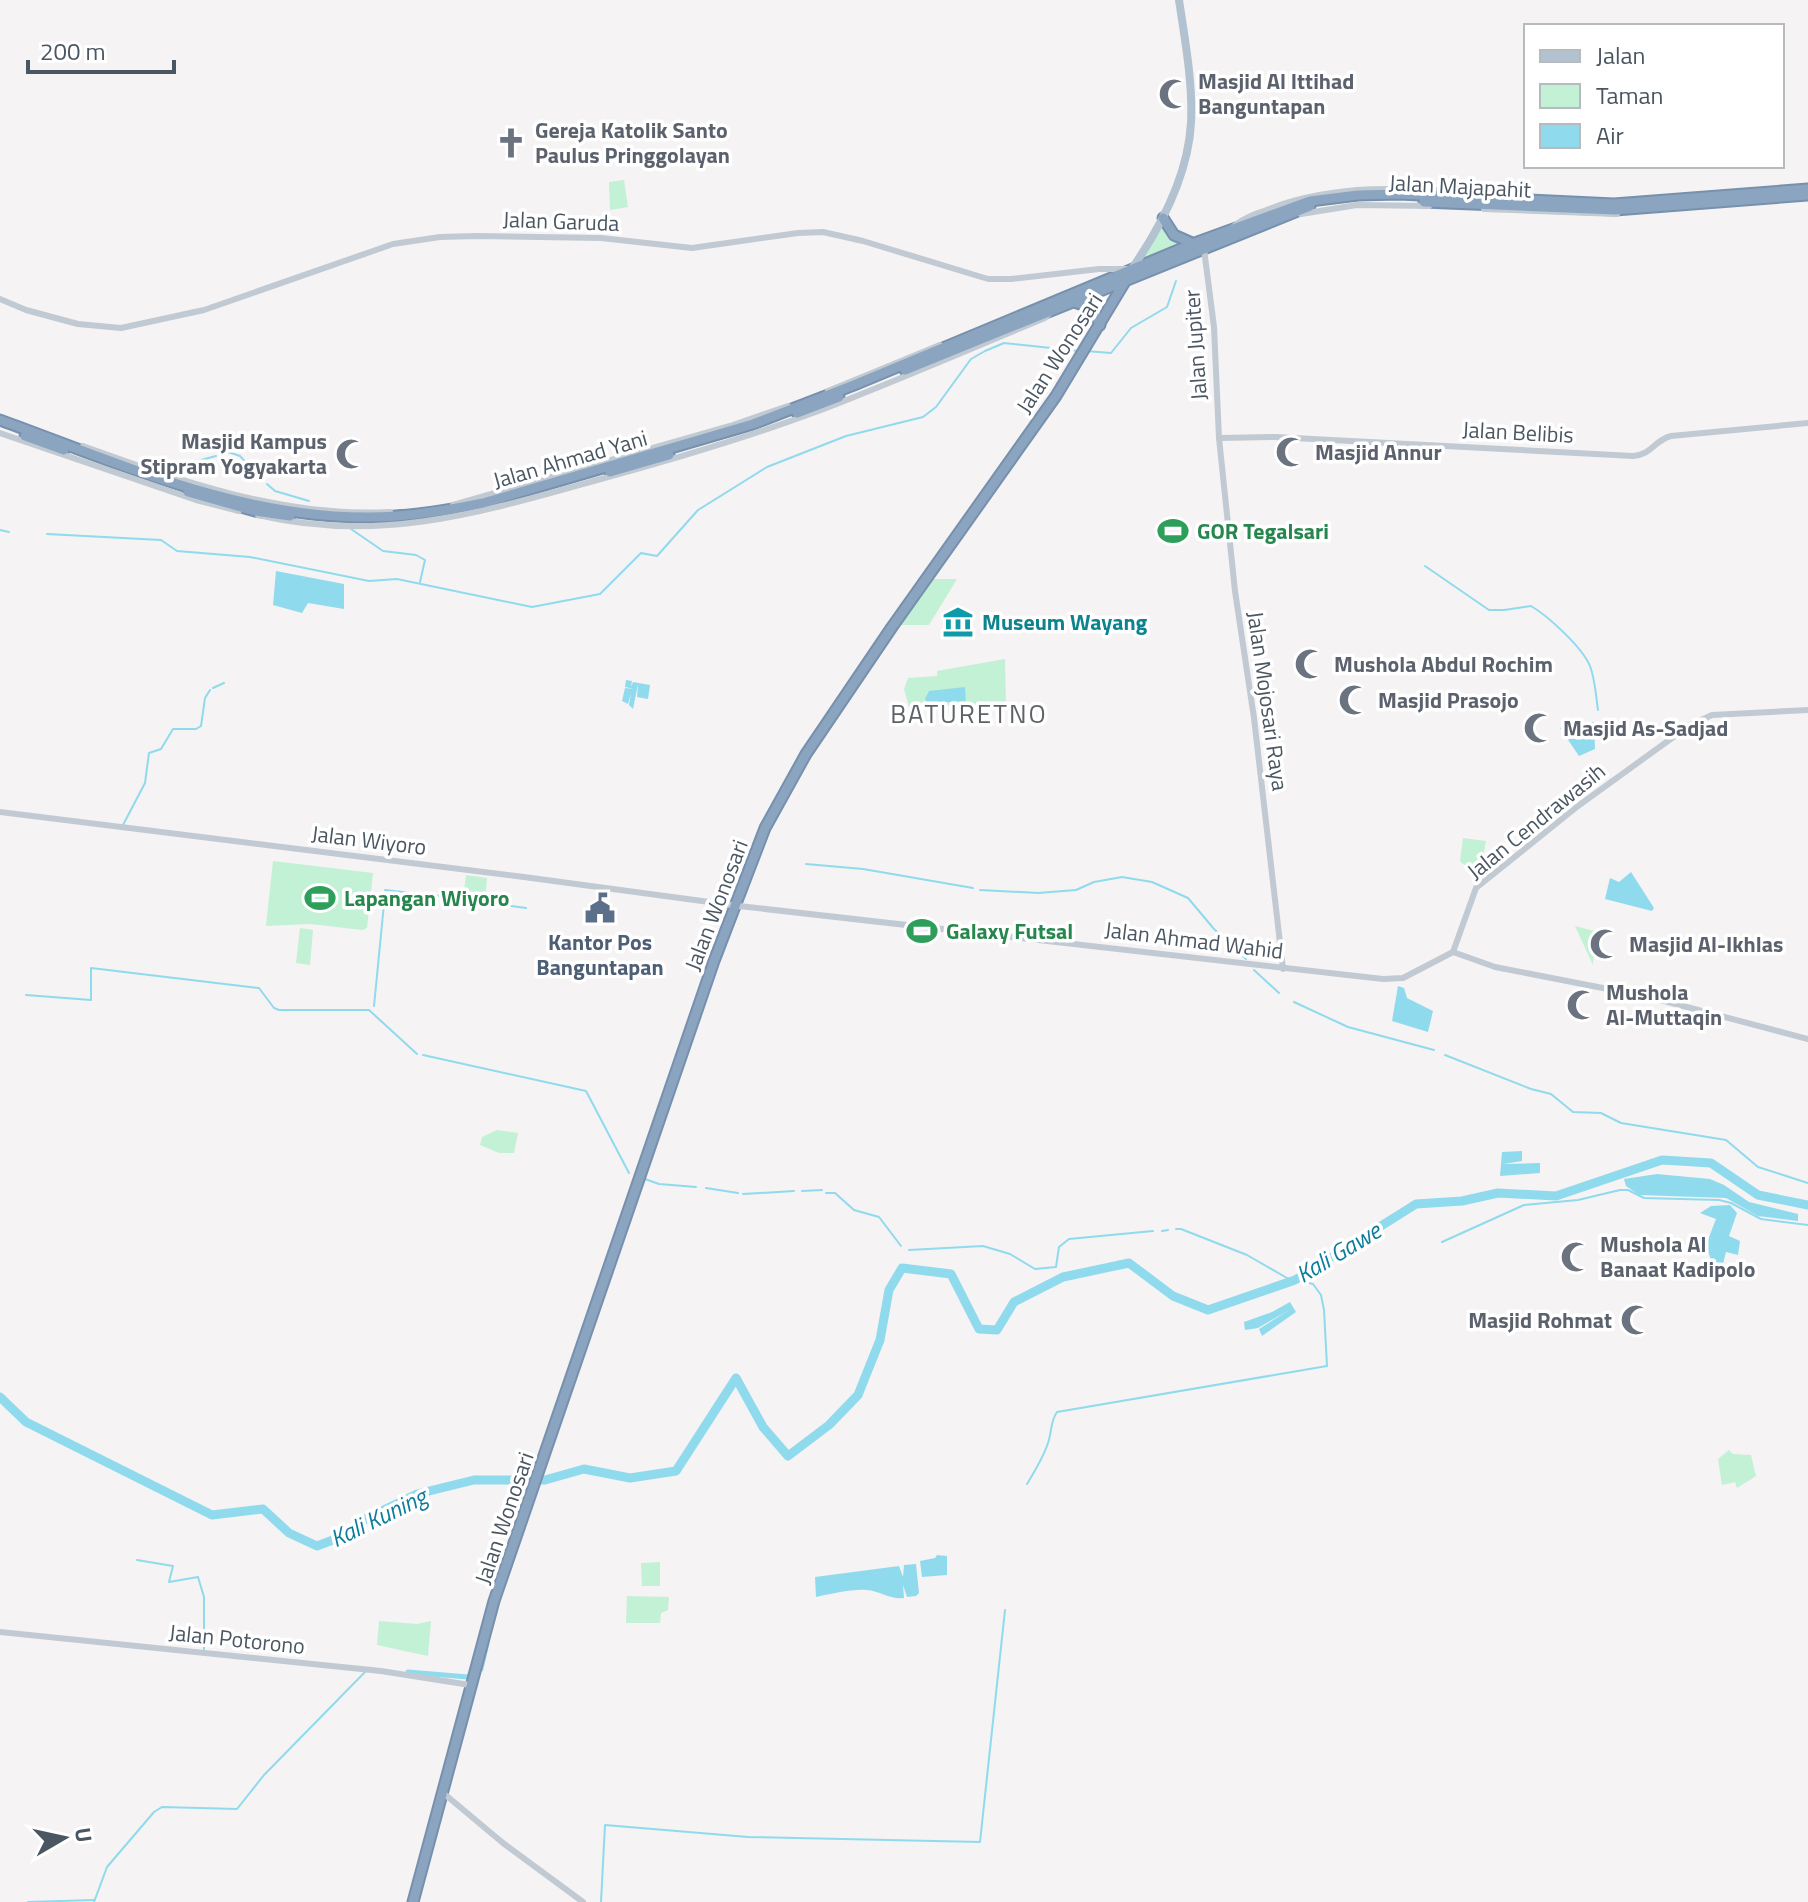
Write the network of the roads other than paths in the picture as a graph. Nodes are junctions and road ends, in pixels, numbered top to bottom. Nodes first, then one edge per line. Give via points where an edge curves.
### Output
1 (1179, 0) edge
2 (1736, 192) junction
3 (1805, 192) edge
4 (1784, 194) junction
5 (1543, 199) junction
6 (1460, 200) junction
7 (1163, 218) junction
8 (591, 227) dead end
9 (1232, 233) junction
10 (584, 238) junction
11 (1193, 244) junction
12 (1204, 249) junction
13 (1131, 270) junction
14 (1124, 282) junction
15 (0, 299) edge
16 (1070, 303) junction
17 (1048, 308) junction
18 (1100, 325) junction
19 (0, 421) edge
20 (1808, 423) edge
21 (0, 433) edge
22 (1219, 438) junction
23 (492, 507) junction
24 (1808, 710) edge
25 (0, 812) edge
26 (733, 906) junction
27 (1453, 952) junction
28 (1283, 969) junction
29 (1808, 1039) edge
30 (0, 1632) edge
31 (472, 1677) junction
32 (442, 1792) junction
33 (413, 1902) edge
34 (583, 1902) edge

1 - 7 main road, Jalan Wonosari via 1191,123
2 - 3 street
2 - 4 highway, Jalan Majapahit
2 - 5 highway, Jalan Majapahit via 1614,204
3 - 4 highway, Jalan Majapahit
3 - 9 street via 1597,215 1357,205 1309,211
4 - 6 highway, Jalan Majapahit via 1615,210
5 - 6 highway, Jalan Majapahit
5 - 9 street via 1337,191 1293,200 1241,221
6 - 9 highway, Jalan Majapahit via 1323,204
7 - 11 highway via 1174,235
7 - 13 main road, Jalan Wonosari
8 - 10 street
9 - 11 highway, Jalan Majapahit
9 - 12 highway, Jalan Majapahit
10 - 13 street, Jalan Garuda via 692,248 823,232 988,279
10 - 15 street, Jalan Garuda via 477,236 400,242 204,310 121,328 78,324
11 - 13 highway, Jalan Majapahit
12 - 14 highway, Jalan Majapahit
12 - 22 street, Jalan Jupiter
13 - 14 highway, Jalan Wonosari
13 - 17 highway, Jalan Ahmad Yani
14 - 16 highway, Jalan Ahmad Yani
14 - 18 highway, Jalan Wonosari
16 - 17 highway, Jalan Ahmad Yani
16 - 18 highway via 1091,306
17 - 19 highway, Jalan Ahmad Yani via 717,435 446,511 367,517 236,501
17 - 23 highway, Jalan Ahmad Yani via 806,410
18 - 26 highway, Jalan Wonosari via 806,754 765,828
19 - 23 highway, Jalan Ahmad Yani via 208,499 277,515 376,522
20 - 22 street, Jalan Belibis via 1671,436 1633,456
21 - 23 street via 196,500 278,520 384,527 445,520
22 - 28 street, Jalan Mojosari Raya
24 - 27 street, Jalan Cendrawasih via 1712,715 1678,733 1476,888
25 - 26 street, Jalan Wiyoro
26 - 28 street, Jalan Ahmad Wahid
26 - 31 highway, Jalan Wonosari
27 - 28 street, Jalan Ahmad Wahid via 1394,980
27 - 29 street via 1495,967 1649,997
30 - 31 street, Jalan Potorono
31 - 32 highway, Jalan Wonosari
32 - 33 highway, Jalan Wonosari
32 - 34 street

